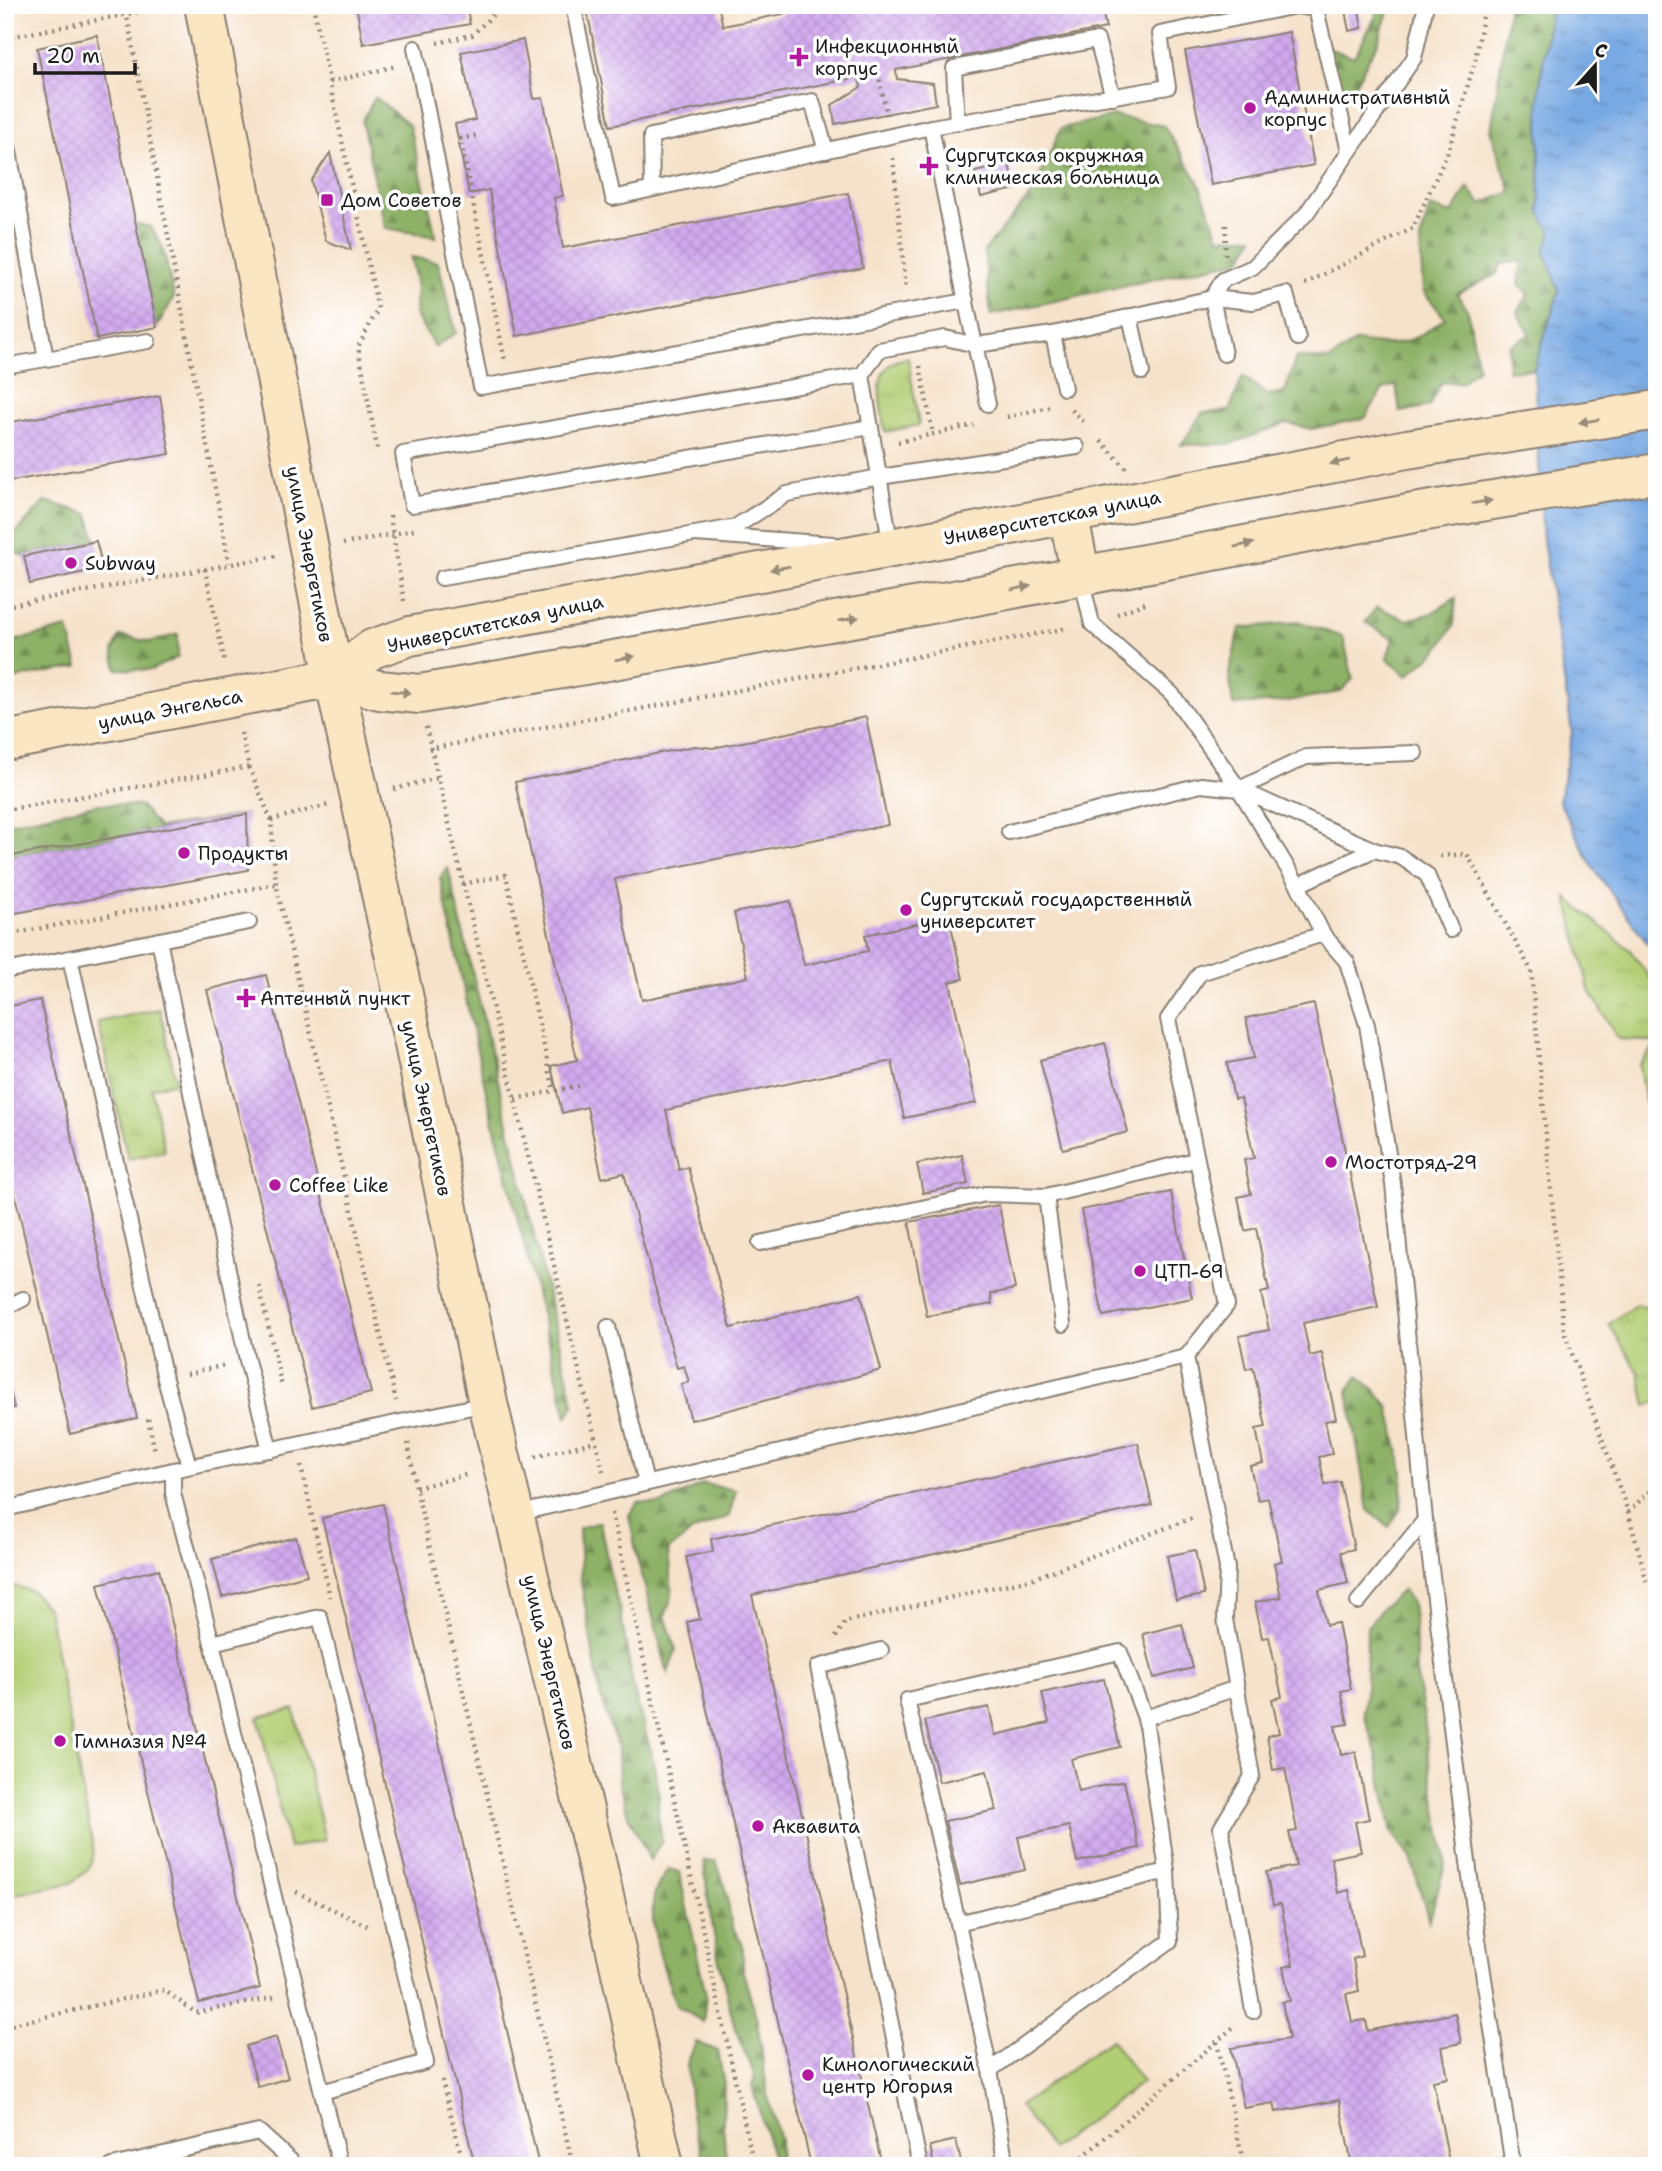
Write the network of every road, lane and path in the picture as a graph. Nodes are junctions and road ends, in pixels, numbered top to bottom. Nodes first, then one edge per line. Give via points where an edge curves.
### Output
1 (125, 5) edge
2 (173, 5) edge
3 (204, 5) edge
4 (313, 5) edge
5 (572, 5) edge
6 (1426, 5) edge
7 (1485, 5) edge
8 (1296, 6) edge
9 (127, 14) junction
10 (5, 38) edge
11 (440, 42) dead end
12 (415, 48) dead end
13 (443, 54) dead end
14 (878, 73) dead end
15 (1113, 97) junction
16 (957, 123) junction
17 (458, 127) dead end
18 (931, 127) junction
19 (5, 129) edge
20 (478, 135) dead end
21 (891, 137) junction
22 (460, 139) junction
23 (827, 151) junction
24 (1349, 151) junction
25 (652, 189) junction
26 (1286, 294) junction
27 (1212, 298) junction
28 (966, 301) junction
29 (908, 311) junction
30 (1130, 316) junction
31 (1053, 334) junction
32 (1297, 338) dead end
33 (148, 341) dead end
34 (915, 343) junction
35 (976, 345) junction
36 (1224, 354) dead end
37 (46, 359) junction
38 (516, 359) dead end
39 (5, 366) edge
40 (1142, 372) dead end
41 (862, 375) junction
42 (1064, 388) dead end
43 (988, 404) dead end
44 (1066, 404) dead end
45 (1053, 407) dead end
46 (1657, 410) edge
47 (1000, 419) dead end
48 (986, 422) dead end
49 (871, 427) junction
50 (1092, 431) dead end
51 (933, 434) junction
52 (1101, 440) dead end
53 (875, 447) junction
54 (1077, 447) dead end
55 (378, 454) dead end
56 (1126, 468) dead end
57 (1657, 473) edge
58 (880, 477) junction
59 (388, 508) dead end
60 (1068, 514) junction
61 (420, 529) dead end
62 (393, 534) junction
63 (695, 534) junction
64 (891, 548) junction
65 (308, 551) junction
66 (229, 563) junction
67 (205, 569) junction
68 (1082, 576) junction
69 (442, 578) dead end
70 (1160, 598) dead end
71 (5, 606) edge
72 (1092, 624) junction
73 (410, 636) junction
74 (334, 678) junction
75 (420, 694) junction
76 (233, 697) junction
77 (5, 741) edge
78 (429, 749) junction
79 (1415, 754) dead end
80 (249, 767) junction
81 (1239, 789) junction
82 (5, 810) edge
83 (1009, 832) dead end
84 (1374, 850) junction
85 (1401, 858) junction
86 (276, 884) junction
87 (463, 884) junction
88 (1298, 886) junction
89 (249, 922) dead end
90 (1451, 930) dead end
91 (1322, 934) junction
92 (5, 935) edge
93 (159, 940) junction
94 (71, 958) junction
95 (5, 971) edge
96 (582, 1084) dead end
97 (554, 1091) junction
98 (515, 1099) junction
99 (1195, 1160) junction
100 (1046, 1196) junction
101 (760, 1243) dead end
102 (256, 1273) dead end
103 (23, 1299) dead end
104 (5, 1308) edge
105 (1063, 1324) dead end
106 (608, 1326) dead end
107 (1186, 1357) junction
108 (247, 1360) junction
109 (165, 1378) junction
110 (283, 1394) dead end
111 (488, 1404) junction
112 (405, 1422) junction
113 (270, 1450) junction
114 (189, 1466) junction
115 (173, 1470) junction
116 (646, 1483) junction
117 (1657, 1484) edge
118 (607, 1492) junction
119 (5, 1509) edge
120 (1216, 1509) junction
121 (1628, 1512) junction
122 (515, 1514) junction
123 (1425, 1521) junction
124 (1647, 1582) dead end
125 (1358, 1602) dead end
126 (212, 1643) junction
127 (881, 1650) dead end
128 (818, 1667) junction
129 (1237, 1688) junction
130 (1145, 1718) junction
131 (1167, 1871) junction
132 (270, 1879) junction
133 (958, 1923) junction
134 (397, 1940) junction
135 (297, 1993) junction
136 (1253, 2011) joint
137 (5, 2026) edge
138 (1217, 2042) junction
139 (990, 2070) junction
140 (322, 2092) junction
141 (112, 2166) edge
142 (292, 2166) edge
143 (340, 2166) edge
144 (573, 2166) edge
145 (664, 2166) edge
146 (754, 2166) edge
147 (920, 2166) edge
148 (1006, 2166) edge
149 (1072, 2166) edge
150 (1244, 2166) edge
151 (1513, 2166) edge

1 - 9 path
2 - 9 path
3 - 65 main road, улица Энергетиков
4 - 55 path via 378,309 358,347
5 - 25 lane via 613,198
6 - 24 lane via 1414,58
7 - 26 path via 1475,61 1448,152 1412,228
8 - 15 lane via 1160,34 1168,87
8 - 24 lane via 1316,9
9 - 10 path
9 - 66 path
11 - 13 path
12 - 29 lane via 481,387
14 - 21 path
15 - 16 lane
15 - 16 lane via 1097,40 954,68
16 - 18 lane
17 - 22 path
18 - 21 lane
18 - 28 lane
19 - 37 lane
20 - 22 path
21 - 23 lane
21 - 29 path
22 - 38 path via 505,361
23 - 25 lane
23 - 25 lane via 812,101 651,136
24 - 27 lane via 1306,214 1253,267 1223,280
26 - 27 lane via 1253,302
26 - 32 lane
27 - 30 lane
27 - 36 lane
28 - 29 lane
28 - 35 lane
30 - 31 lane
30 - 40 lane
31 - 35 lane
31 - 42 lane
33 - 37 lane
34 - 35 lane via 945,338
34 - 41 lane via 879,350
34 - 51 path
35 - 43 lane
37 - 39 lane
41 - 49 lane
41 - 49 lane via 403,453 412,505
44 - 50 path
45 - 47 path
46 -> 60 main road, Университетская улица via 1408,449
48 - 51 path
49 - 53 lane
51 - 53 path
52 - 56 path
53 - 58 lane
54 - 58 lane
68 -> 57 main road
58 - 63 lane via 787,494 735,527
58 - 64 lane
59 - 62 path
60 - 64 main road, Университетская улица
60 - 68 main road
61 - 62 path
62 - 65 path
62 - 73 path
63 - 64 lane
63 - 69 lane
64 -> 73 main road, Университетская улица
65 - 66 path
65 - 74 main road, улица Энергетиков
66 - 67 path
67 - 71 path
67 - 76 path
68 - 72 lane
75 -> 68 main road
70 - 72 path
72 - 78 path
72 - 81 lane via 1172,694
73 - 74 main road, Университетская улица via 372,649
74 -> 75 main road via 379,690
74 - 76 main road, улица Энгельса
74 - 111 main road, улица Энергетиков
75 - 78 path
76 - 77 main road, улица Энгельса
76 - 80 path
78 - 87 path
79 - 81 lane via 1306,757
80 - 82 path
80 - 86 path via 271,820
81 - 83 lane via 1201,785
81 - 84 lane
81 - 88 lane
84 - 85 lane
84 - 88 lane
85 - 90 lane via 1427,875
85 - 121 path via 1467,854 1531,970 1564,1331
86 - 92 path
86 - 112 path
87 - 97 path via 506,875
87 - 98 path
88 - 91 lane
89 - 93 lane
91 - 99 lane via 1200,973 1168,1019
91 - 123 lane via 1347,962 1367,1025 1393,1184
93 - 94 lane
93 - 108 lane
94 - 95 lane
94 - 109 lane
96 - 97 path
97 - 98 path
98 - 118 path
99 - 100 lane
99 - 107 lane via 1227,1305
100 - 101 lane via 986,1194
100 - 105 lane
102 - 110 path
103 - 104 lane
106 - 116 lane
107 - 116 lane
107 - 120 lane
108 - 109 path
108 - 113 lane
109 - 114 lane
111 - 112 lane
111 - 122 main road, улица Энергетиков
112 - 113 lane
112 - 144 path via 422,1515
113 - 114 lane
114 - 115 lane
115 - 119 lane
115 - 126 lane via 173,1493
116 - 118 lane
117 - 121 path
118 - 122 lane
118 - 146 path
120 - 128 path via 1034,1578 845,1622
120 - 129 lane via 1227,1568 1225,1619
121 - 124 path
122 - 145 main road, улица Энергетиков
123 - 125 lane
123 - 151 lane via 1477,1933
126 - 132 lane
126 - 134 lane via 320,1617
127 - 128 lane
128 - 147 lane
129 - 130 lane
129 - 136 lane via 1252,1776 1221,1828
130 - 131 lane
130 - 133 lane via 1120,1652 907,1700
131 - 133 lane
131 - 139 lane via 1170,1941
132 - 134 path
132 - 135 lane
133 - 139 lane
134 - 140 lane via 426,2063
135 - 137 path via 196,2013 164,1990
135 - 140 lane
136 - 138 path
138 - 149 path
138 - 150 path
139 - 148 lane
140 - 143 lane
141 - 142 lane via 259,2133

